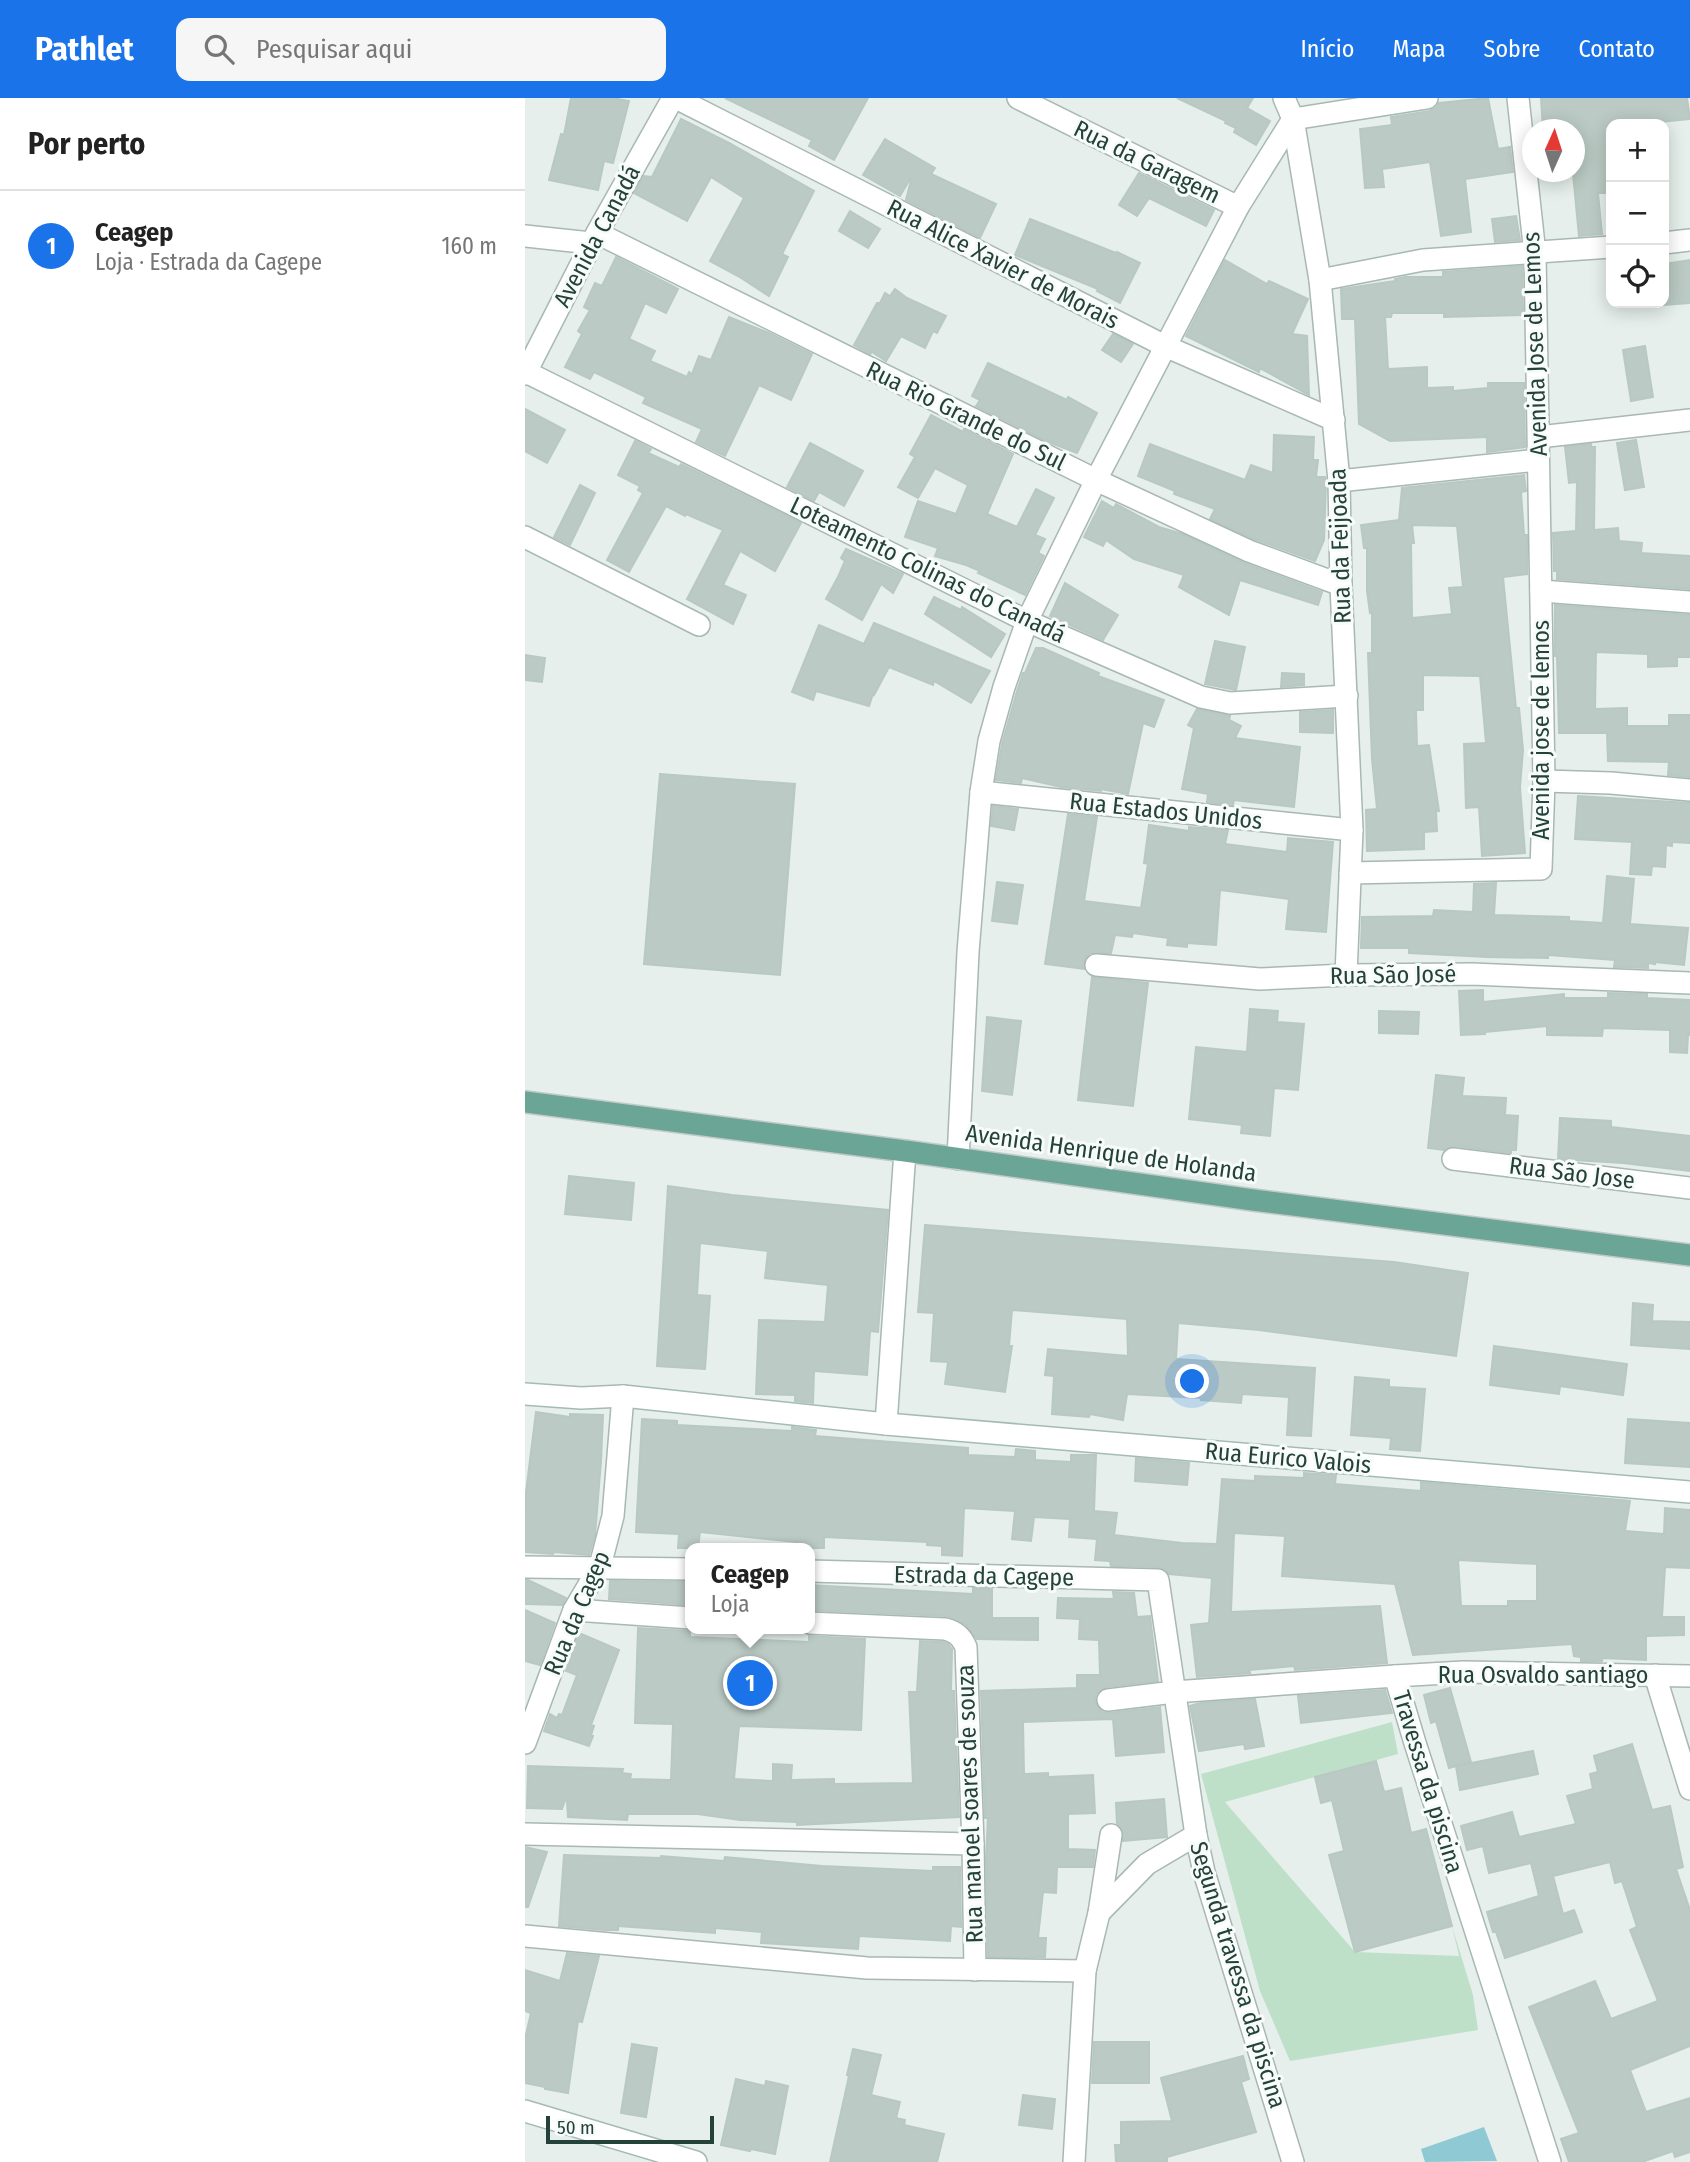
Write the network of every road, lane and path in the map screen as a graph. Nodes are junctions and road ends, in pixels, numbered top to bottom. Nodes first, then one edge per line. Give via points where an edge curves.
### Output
1 (674, 98) edge
2 (1018, 98) edge
3 (1284, 98) edge
4 (1427, 98) edge
5 (1518, 98) edge
6 (1293, 119) junction
7 (1238, 207) junction
8 (525, 236) edge
9 (594, 238) junction
10 (1690, 240) edge
11 (1669, 242) edge
12 (1606, 247) edge
13 (1535, 254) junction
14 (1320, 279) junction
15 (1165, 346) junction
16 (526, 373) edge
17 (1335, 420) junction
18 (1690, 420) edge
19 (1539, 437) junction
20 (1538, 460) junction
21 (1096, 480) junction
22 (1339, 481) junction
23 (525, 537) edge
24 (1341, 585) junction
25 (1541, 591) junction
26 (1690, 602) edge
27 (1027, 621) junction
28 (699, 625) dead end
29 (1347, 696) junction
30 (1543, 781) junction
31 (1690, 790) edge
32 (981, 792) junction
33 (1352, 830) junction
34 (1350, 873) junction
35 (1096, 965) dead end
36 (1346, 975) junction
37 (1690, 983) edge
38 (525, 1102) edge
39 (905, 1151) junction
40 (958, 1159) junction
41 (1453, 1159) dead end
42 (1690, 1188) edge
43 (1690, 1255) edge
44 (525, 1394) edge
45 (623, 1396) junction
46 (886, 1424) junction
47 (1690, 1492) edge
48 (600, 1566) junction
49 (525, 1567) edge
50 (685, 1569) edge
51 (815, 1571) edge
52 (1158, 1580) joint
53 (574, 1610) junction
54 (685, 1618) edge
55 (815, 1623) edge
56 (1655, 1675) junction
57 (1395, 1676) junction
58 (1690, 1676) edge
59 (1174, 1692) junction
60 (1108, 1700) dead end
61 (525, 1743) edge
62 (1690, 1789) edge
63 (525, 1834) edge
64 (1111, 1835) dead end
65 (1196, 1835) junction
66 (973, 1844) junction
67 (1099, 1913) junction
68 (525, 1936) edge
69 (975, 1970) junction
70 (1085, 1971) junction
71 (525, 2111) edge
72 (696, 2162) edge
73 (1074, 2162) edge
74 (1293, 2162) edge
75 (1550, 2162) edge

1 - 9 street, Avenida Canadá
1 - 15 street, Rua Alice Xavier de Morais
2 - 7 street, Rua da Garagem
3 - 6 street, Rua da Feijoada
4 - 6 street
5 - 13 street, Avenida Jose de Lemos
6 - 7 street
6 - 14 street, Rua da Feijoada
7 - 15 street
8 - 9 street
9 - 16 street, Avenida Canadá
9 - 21 street, Rua Rio Grande do Sul
10 - 11 street
12 - 13 street
13 - 14 street via 1423,260
13 - 19 street, Avenida Jose de Lemos
14 - 17 street, Rua da Feijoada
15 - 17 street, Rua Alice Xavier de Morais
15 - 21 street
16 - 27 street, Loteamento Colinas do Canadá
17 - 22 street, Rua da Feijoada
18 - 19 street
19 - 20 street, Avenida Jose de Lemos
20 - 22 street
20 - 25 street, Avenida Jose de Lemos
21 - 24 street, Rua Rio Grande do Sul via 1249,551
21 - 27 street
22 - 24 street, Rua da Feijoada
23 - 28 street
24 - 29 street, Rua da Feijoada
25 - 26 street
25 - 30 street, Avenida jose de lemos
27 - 29 street, Loteamento Colinas do Canadá via 1201,697 1230,703
27 - 32 street via 989,741
29 - 33 street, Rua da Feijoada
30 - 31 street
30 - 34 street, Avenida jose de lemos via 1541,869
32 - 33 street, Rua Estados Unidos
32 - 40 street
33 - 34 street, Rua da Feijoada
34 - 36 street, Rua da Feijoada
35 - 36 street, Rua São José via 1260,979
36 - 37 street, Rua São José via 1472,974
38 - 39 main road, Avenida Henrique de Holanda
39 - 40 main road, Avenida Henrique de Holanda
39 - 46 street
40 - 43 main road, Avenida Henrique de Holanda
41 - 42 street, Rua São Jose
44 - 45 street
45 - 46 street, Rua Eurico Valois
45 - 48 street, Rua da Cagep via 613,1517
46 - 47 street, Rua Eurico Valois
48 - 49 street
48 - 50 street
48 - 53 street, Rua da Cagep
51 - 52 street, Estrada da Cagepe
52 - 59 street, Segunda travessa da piscina
53 - 54 street
53 - 61 street, Rua da Cagep
55 - 66 street, Rua manoel soares de souza via 945,1629 962,1637
56 - 57 street, Rua Osvaldo santiago via 1463,1672
56 - 58 street, Rua Osvaldo santiago
56 - 62 street
57 - 59 street, Travessa da piscina
57 - 75 street, Travessa da piscina
59 - 60 street, Travessa da piscina
59 - 65 street, Segunda travessa da piscina
63 - 66 street
64 - 67 street
65 - 67 street via 1147,1864
65 - 74 street, Segunda travessa da piscina via 1230,1962
66 - 69 street, Rua manoel soares de souza
67 - 70 street
68 - 69 street via 867,1968
69 - 70 street
70 - 73 street
71 - 72 street

